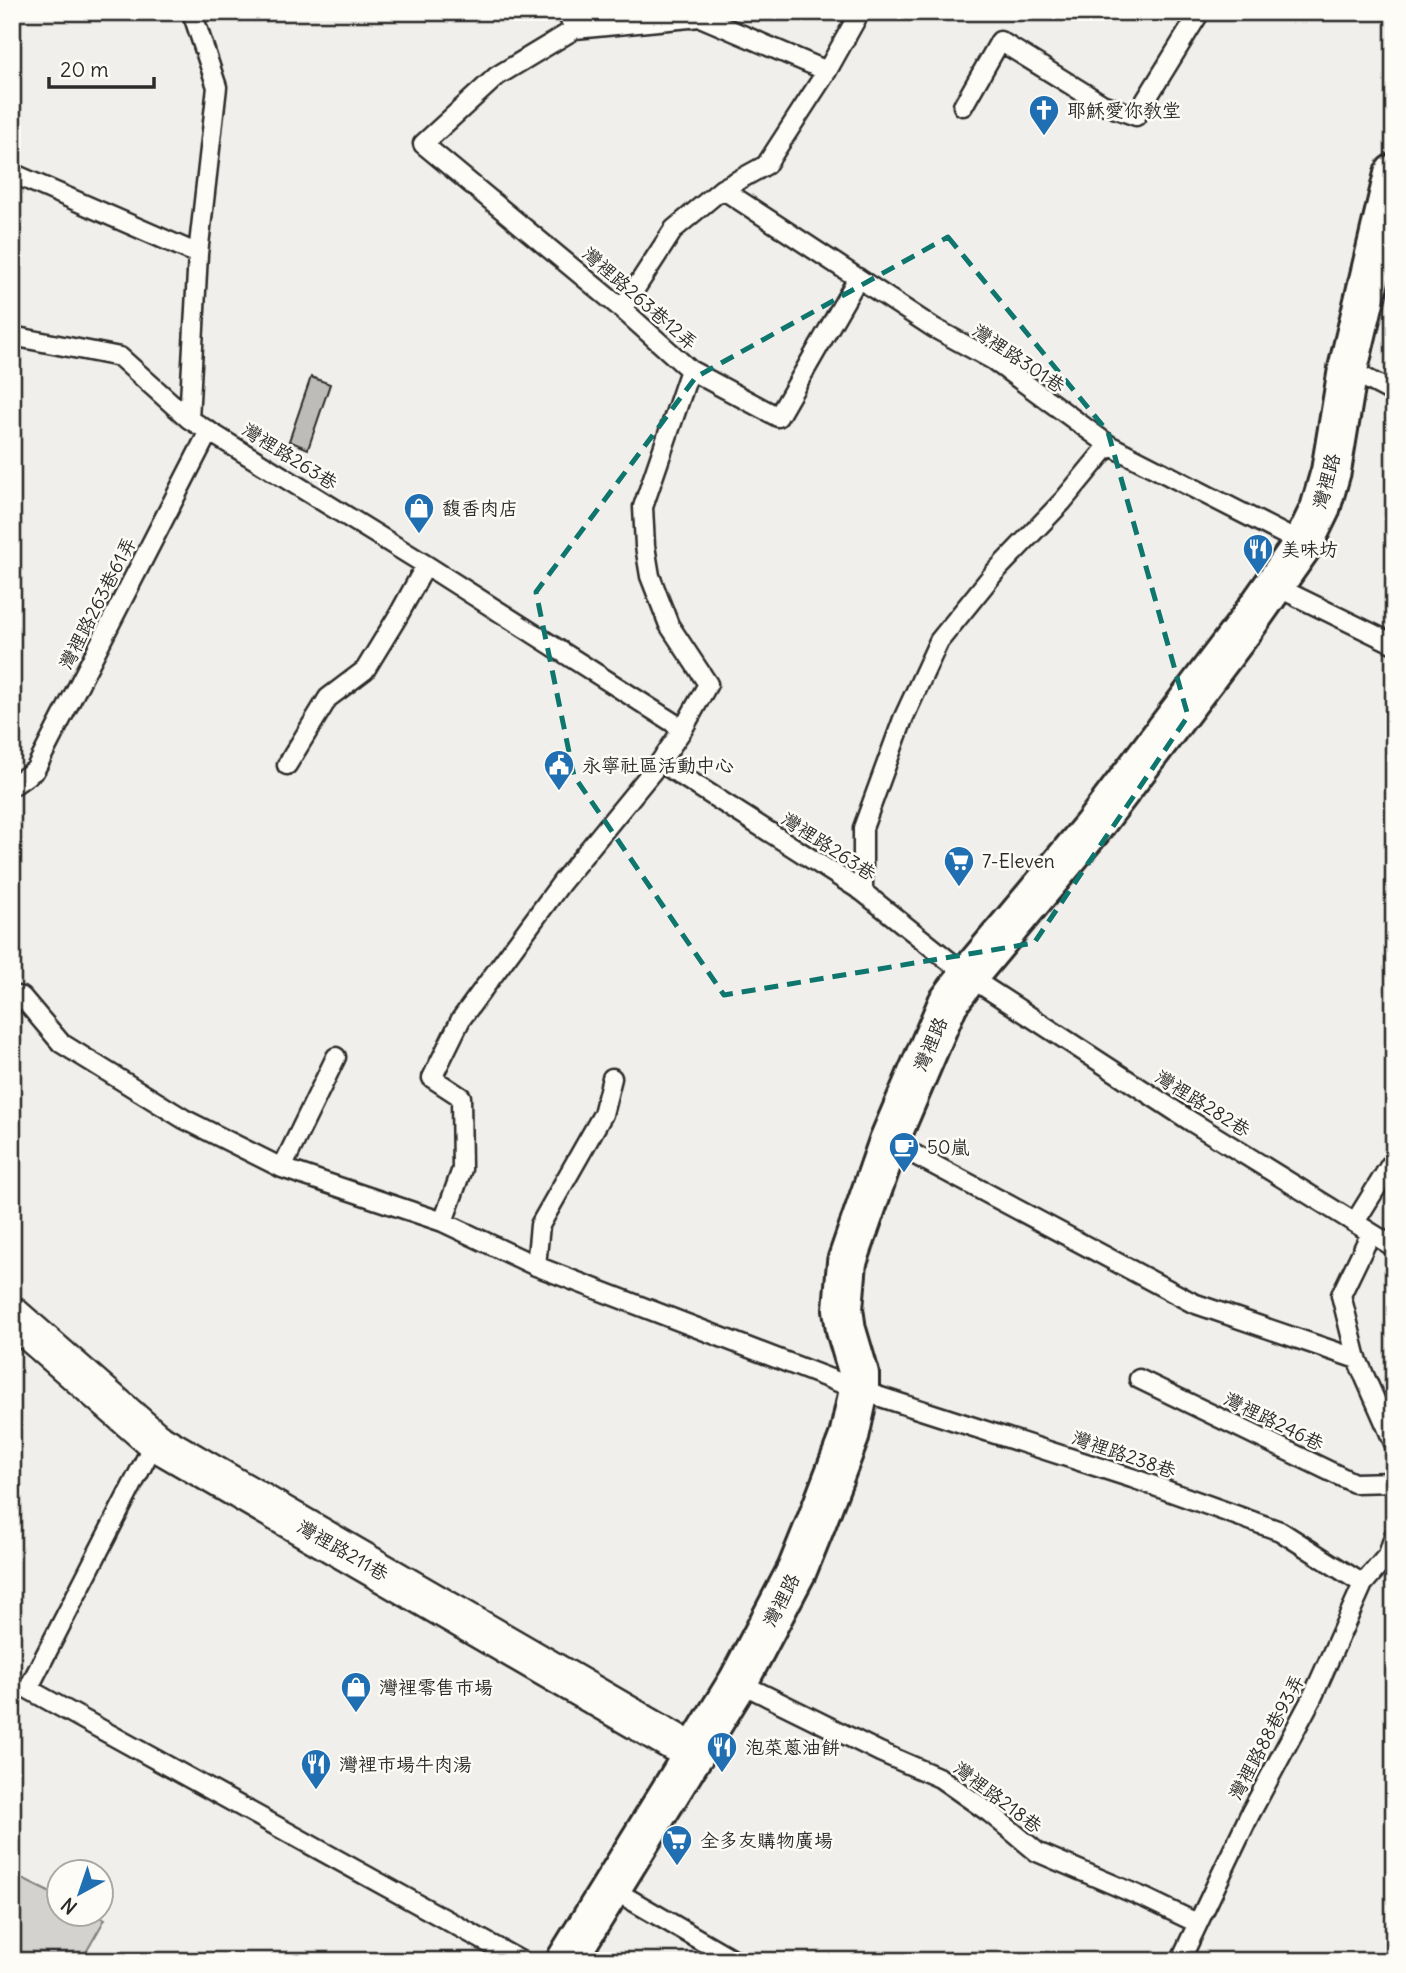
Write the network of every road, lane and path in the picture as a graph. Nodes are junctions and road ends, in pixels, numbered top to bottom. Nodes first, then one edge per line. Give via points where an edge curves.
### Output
1 (192, 12) edge
2 (566, 12) edge
3 (860, 12) edge
4 (1200, 12) edge
5 (575, 29) junction
6 (827, 71) junction
7 (963, 106) dead end
8 (12, 173) edge
9 (1394, 174) edge
10 (723, 189) junction
11 (198, 254) junction
12 (858, 278) junction
13 (622, 309) junction
14 (12, 336) edge
15 (1348, 369) junction
16 (690, 370) junction
17 (1394, 393) edge
18 (189, 419) junction
19 (209, 431) junction
20 (1109, 445) junction
21 (1303, 544) junction
22 (425, 565) junction
23 (1275, 586) junction
24 (1394, 644) edge
25 (682, 729) junction
26 (660, 762) junction
27 (287, 765) dead end
28 (12, 786) edge
29 (863, 892) junction
30 (968, 976) junction
31 (12, 995) edge
32 (336, 1057) dead end
33 (612, 1078) dead end
34 (889, 1141) junction
35 (1394, 1159) edge
36 (282, 1168) junction
37 (443, 1222) junction
38 (1355, 1222) junction
39 (1371, 1233) junction
40 (1394, 1247) edge
41 (536, 1266) junction
42 (12, 1316) edge
43 (1357, 1359) junction
44 (1139, 1379) dead end
45 (859, 1390) junction
46 (155, 1441) junction
47 (1394, 1443) edge
48 (1394, 1482) edge
49 (1394, 1536) edge
50 (1391, 1555) edge
51 (1363, 1584) junction
52 (738, 1682) junction
53 (695, 1754) junction
54 (612, 1889) junction
55 (1197, 1923) junction
56 (521, 1961) edge
57 (566, 1961) edge
58 (736, 1961) edge
59 (1180, 1961) edge

1 - 11 lane via 217,87
2 - 5 lane
3 - 6 lane
4 - 7 lane via 1136,116 1102,104 1000,41
5 - 6 lane via 700,17
5 - 13 lane, 灣裡路263巷12弄 via 497,76 424,144
6 - 10 lane via 766,165
8 - 11 lane
9 - 15 street, 灣裡路
10 - 12 lane, 灣裡路301巷
10 - 13 lane via 674,229
11 - 18 lane
12 - 16 lane via 778,417
12 - 20 lane, 灣裡路301巷 via 993,360
13 - 16 lane, 灣裡路263巷12弄
14 - 18 lane, 灣裡路263巷 via 120,357
15 - 17 lane
15 - 21 street, 灣裡路 via 1331,471
16 - 25 lane, 灣裡路263巷12弄 via 643,507 650,576 669,625 708,684
18 - 19 lane, 灣裡路263巷
19 - 22 lane, 灣裡路263巷
19 - 28 lane, 灣裡路263巷61弄 via 35,770
20 - 21 lane, 灣裡路301巷
20 - 29 lane via 939,641 903,719 863,828
21 - 23 street, 灣裡路
22 - 25 lane, 灣裡路263巷
22 - 27 lane via 365,670 328,698
23 - 24 lane
23 - 30 street, 灣裡路 via 1092,828
25 - 26 lane
26 - 29 lane, 灣裡路263巷
26 - 37 lane via 562,881 461,1019 432,1078 461,1097 462,1169
29 - 30 lane, 灣裡路263巷
30 - 34 street, 灣裡路 via 948,1003
30 - 38 lane, 灣裡路282巷
31 - 36 lane, 灣裡路238巷 via 22,997 61,1044 184,1119
32 - 36 lane
33 - 41 lane via 603,1114 540,1225
34 - 43 lane via 1193,1303
34 - 45 street, 灣裡路 via 847,1262 846,1329
35 - 38 lane
36 - 37 lane, 灣裡路238巷
37 - 41 lane, 灣裡路238巷
38 - 39 lane, 灣裡路282巷
39 - 40 lane, 灣裡路282巷
39 - 43 lane via 1341,1295
41 - 45 lane, 灣裡路238巷
42 - 46 street, 灣裡路211巷
43 - 47 lane
44 - 48 lane, 灣裡路246巷 via 1354,1483
45 - 51 lane, 灣裡路238巷 via 1280,1531
45 - 52 street, 灣裡路 via 849,1437 797,1570
46 - 53 street, 灣裡路211巷
46 - 56 lane via 28,1689
49 - 50 lane, 灣裡路88巷93弄
50 - 51 lane, 灣裡路88巷93弄
51 - 55 lane, 灣裡路88巷93弄 via 1312,1698
52 - 53 street, 灣裡路
52 - 55 lane, 灣裡路218巷 via 940,1778 1037,1852
53 - 54 street, 灣裡路
54 - 57 street, 灣裡路
54 - 58 lane
55 - 59 lane, 灣裡路88巷93弄

